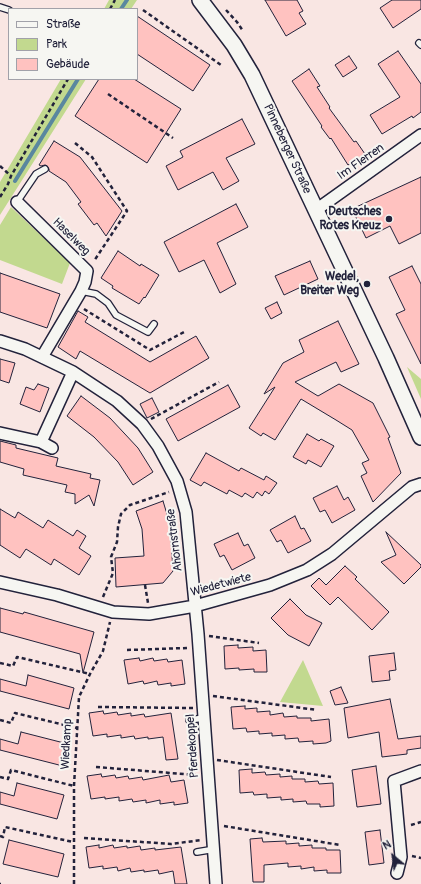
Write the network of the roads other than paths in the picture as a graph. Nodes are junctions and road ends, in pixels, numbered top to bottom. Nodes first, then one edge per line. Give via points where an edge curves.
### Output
1 (200, 0) edge
2 (421, 135) edge
3 (45, 169) dead end
4 (17, 202) joint
5 (316, 210) junction
6 (81, 291) junction
7 (154, 324) dead end
8 (0, 341) edge
9 (42, 357) junction
10 (72, 372) junction
11 (0, 433) edge
12 (421, 437) edge
13 (41, 442) junction
14 (52, 448) dead end
15 (421, 484) edge
16 (0, 582) edge
17 (195, 606) junction
18 (204, 713) junction
19 (189, 720) dead end
20 (421, 771) edge
21 (215, 846) junction
22 (197, 852) dead end
23 (397, 873) dead end
24 (216, 884) edge

1 - 5 main road, Pinneberger Straße via 252,74
2 - 5 street, Im Flerren
3 - 4 lane via 36,174
4 - 6 street, Haselweg via 87,271
5 - 12 main road, Pinneberger Straße
6 - 7 lane via 96,294 108,303 116,315 148,332
6 - 9 street, Haselweg
8 - 9 street, Ahornstraße
9 - 10 street, Ahornstraße
10 - 13 street
10 - 17 street, Ahornstraße via 117,401 142,424 158,446 177,481 186,512
11 - 13 street
13 - 14 street
15 - 17 street, Wiedetwiete via 412,487 332,554 307,570 270,585
16 - 17 street, Wiedetwiete via 57,595 113,612 149,614
17 - 18 street, Pferdekoppel
18 - 19 lane
18 - 21 street, Pferdekoppel
20 - 23 street via 394,781 401,857
21 - 22 lane
21 - 24 street, Pferdekoppel

